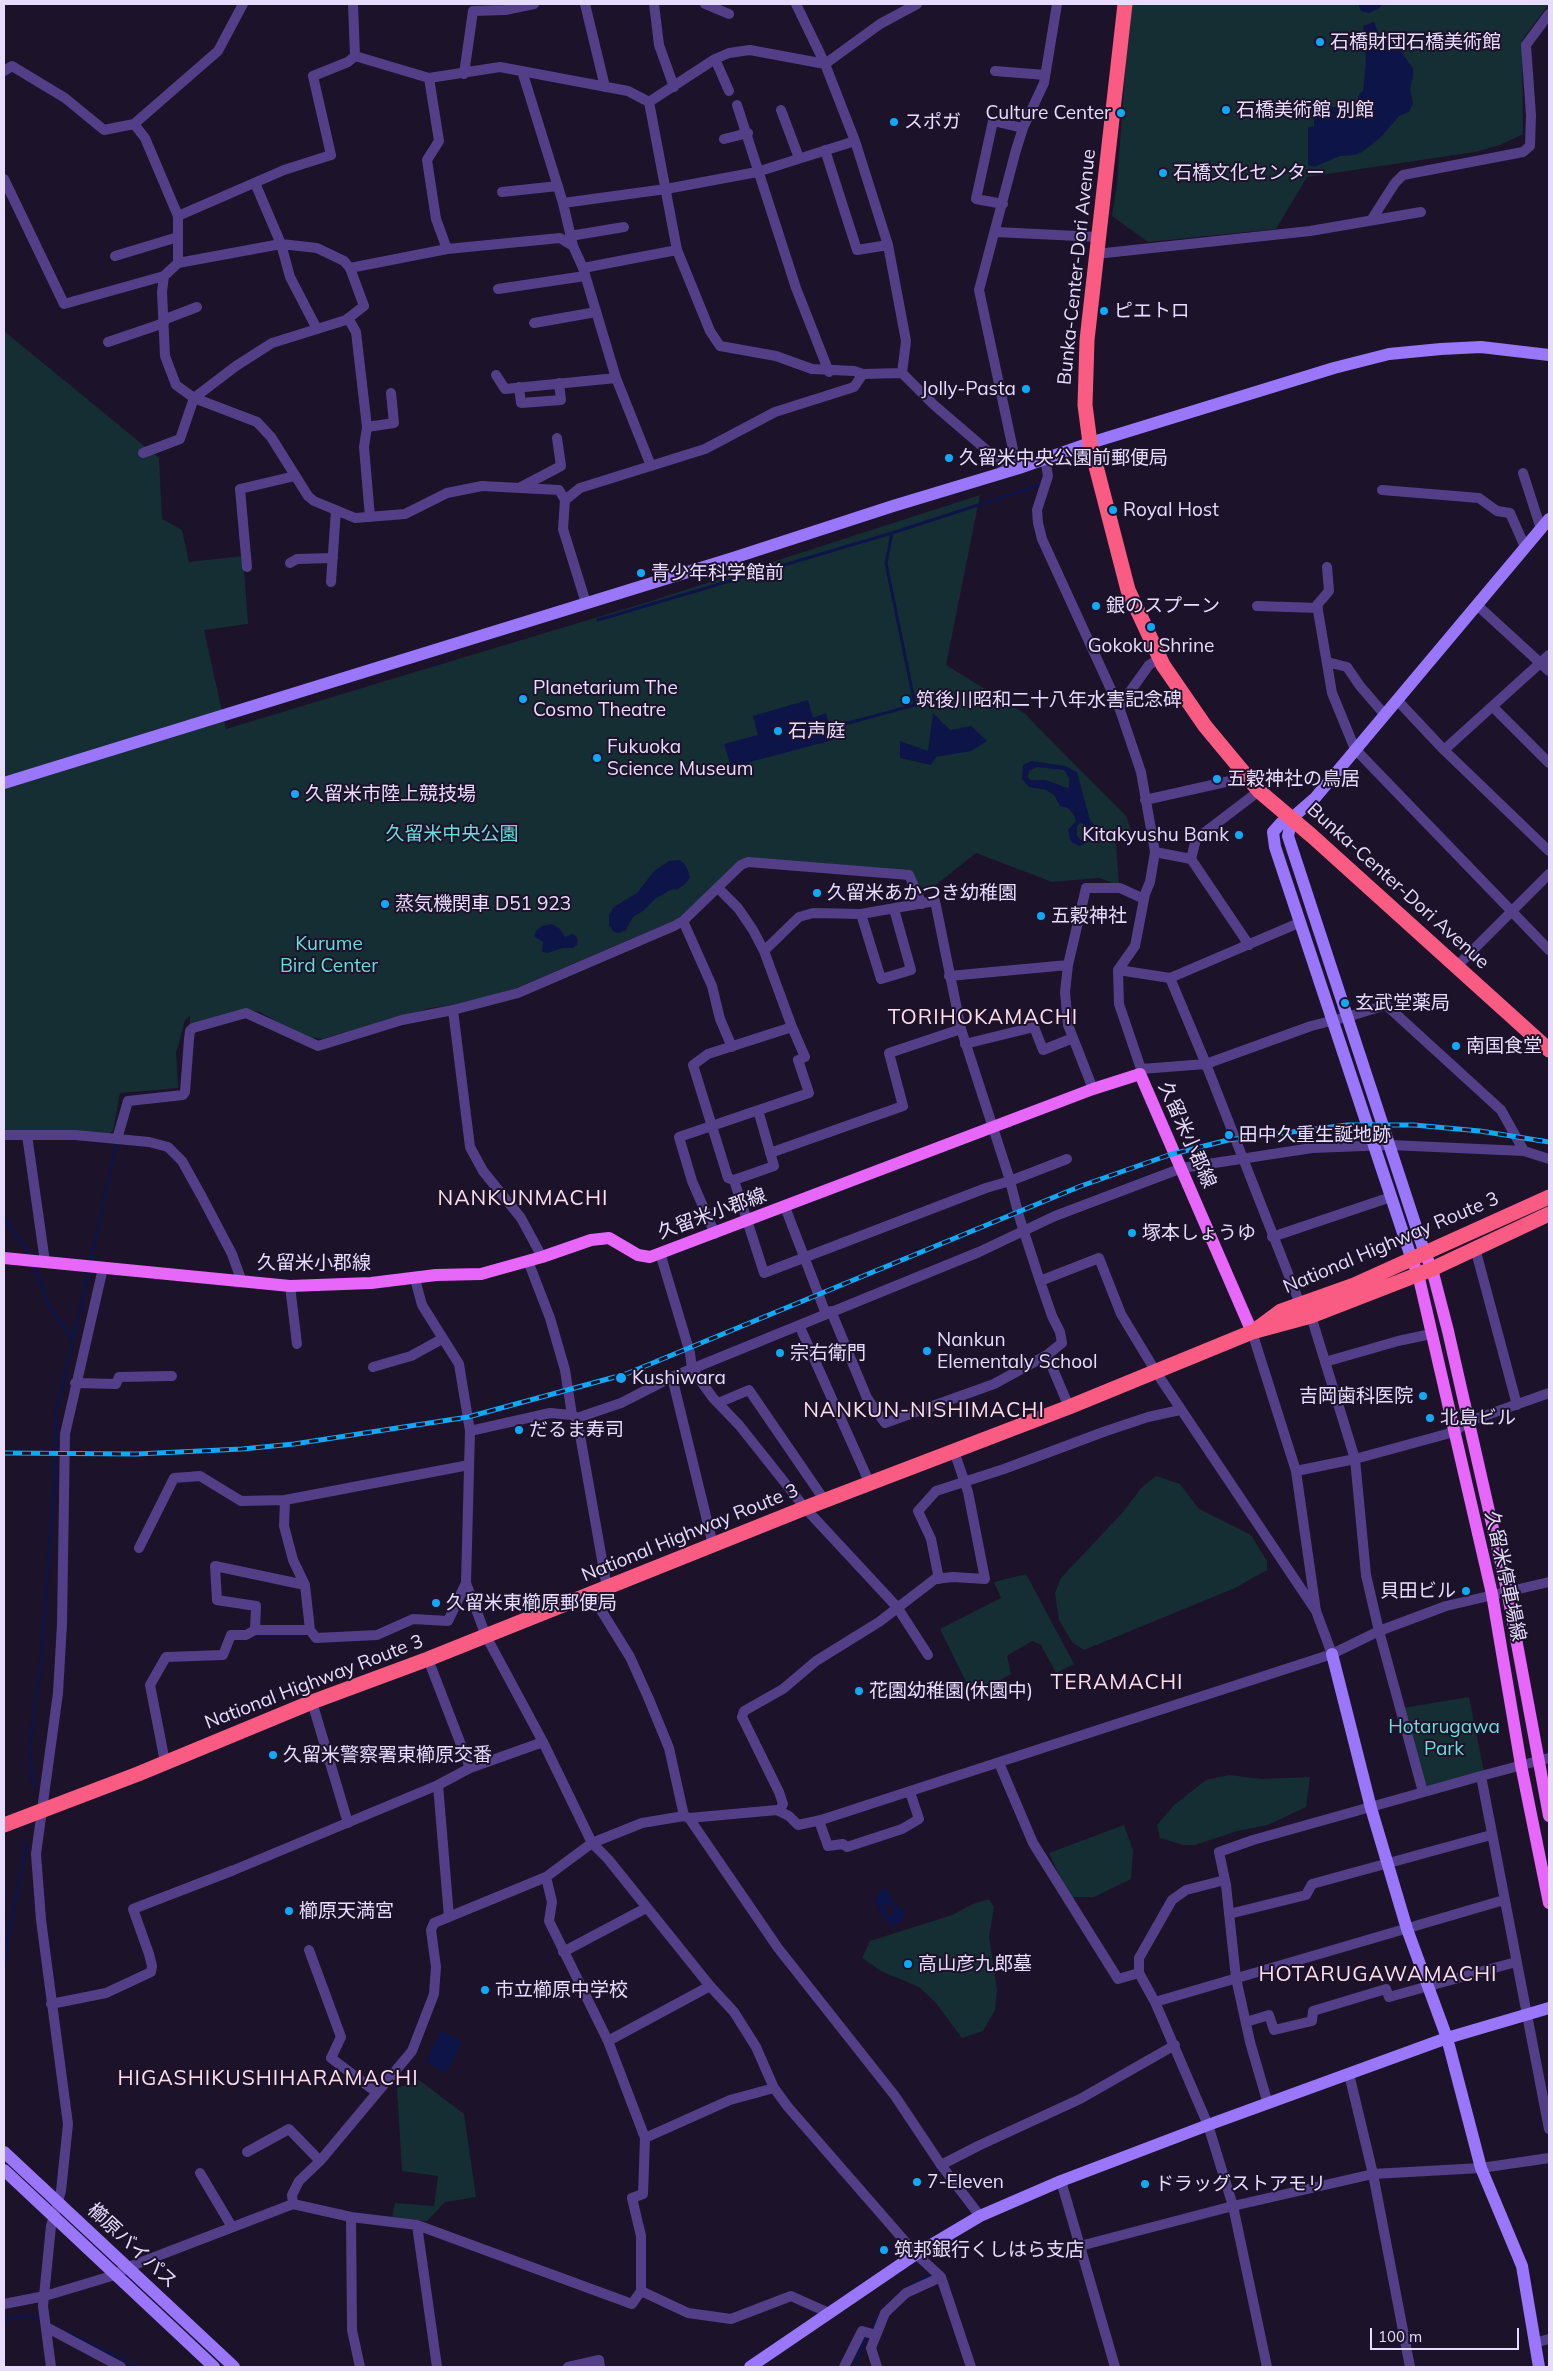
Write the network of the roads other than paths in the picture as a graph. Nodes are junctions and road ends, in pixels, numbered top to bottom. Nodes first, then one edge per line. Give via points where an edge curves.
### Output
1 (243, 4) edge
2 (353, 4) edge
3 (534, 4) edge
4 (585, 4) edge
5 (654, 4) edge
6 (705, 4) edge
7 (796, 4) edge
8 (917, 4) edge
9 (1057, 4) edge
10 (1125, 4) edge
11 (729, 14) dead end
12 (1549, 14) edge
13 (355, 56) junction
14 (715, 59) junction
15 (826, 64) junction
16 (4, 71) edge
17 (522, 71) junction
18 (995, 71) dead end
19 (464, 74) junction
20 (1045, 75) junction
21 (429, 78) junction
22 (604, 87) junction
23 (674, 87) junction
24 (729, 91) dead end
25 (649, 102) junction
26 (738, 105) dead end
27 (781, 110) dead end
28 (134, 124) junction
29 (1024, 128) junction
30 (748, 133) junction
31 (724, 140) dead end
32 (855, 141) junction
33 (825, 150) junction
34 (799, 158) junction
35 (757, 172) junction
36 (4, 179) edge
37 (254, 183) junction
38 (558, 186) junction
39 (666, 189) junction
40 (502, 192) dead end
41 (563, 203) junction
42 (1002, 204) junction
43 (1421, 212) dead end
44 (178, 216) junction
45 (1372, 219) junction
46 (624, 227) dead end
47 (996, 232) junction
48 (570, 236) junction
49 (1098, 236) junction
50 (178, 237) junction
51 (282, 244) junction
52 (888, 245) junction
53 (573, 246) junction
54 (447, 249) junction
55 (677, 250) junction
56 (1096, 254) junction
57 (115, 256) dead end
58 (178, 263) junction
59 (350, 268) junction
60 (584, 272) junction
61 (164, 276) junction
62 (498, 290) dead end
63 (197, 307) dead end
64 (596, 312) junction
65 (348, 318) junction
66 (164, 322) junction
67 (534, 323) dead end
68 (318, 329) junction
69 (108, 342) dead end
70 (1549, 355) edge
71 (828, 372) junction
72 (902, 373) junction
73 (863, 374) junction
74 (496, 376) dead end
75 (616, 378) junction
76 (559, 383) junction
77 (519, 387) junction
78 (392, 393) dead end
79 (194, 398) junction
80 (367, 427) junction
81 (557, 438) dead end
82 (1090, 443) junction
83 (143, 454) dead end
84 (1044, 458) junction
85 (651, 466) junction
86 (1013, 470) junction
87 (1523, 472) dead end
88 (296, 476) junction
89 (520, 488) junction
90 (1382, 490) dead end
91 (565, 500) junction
92 (336, 510) junction
93 (370, 517) junction
94 (1549, 518) edge
95 (1540, 529) junction
96 (1525, 548) junction
97 (333, 558) junction
98 (290, 563) dead end
99 (247, 567) dead end
100 (1327, 567) dead end
101 (331, 582) dead end
102 (586, 603) junction
103 (1477, 605) junction
104 (1258, 606) dead end
105 (1318, 608) junction
106 (1159, 659) junction
107 (1545, 659) edge
108 (1327, 662) junction
109 (1549, 671) edge
110 (1398, 701) junction
111 (1119, 707) junction
112 (1493, 708) junction
113 (1385, 715) junction
114 (1355, 750) junction
115 (1444, 750) junction
116 (1549, 763) edge
117 (1242, 771) junction
118 (4, 783) edge
119 (1259, 791) junction
120 (1145, 800) junction
121 (1292, 818) junction
122 (1155, 852) junction
123 (1549, 852) edge
124 (1191, 859) junction
125 (1549, 874) edge
126 (718, 888) junction
127 (1144, 899) junction
128 (922, 904) junction
129 (894, 908) junction
130 (1512, 910) junction
131 (862, 914) junction
132 (683, 921) junction
133 (1301, 922) junction
134 (1248, 945) junction
135 (1549, 950) edge
136 (764, 951) junction
137 (1068, 965) junction
138 (1457, 966) junction
139 (1118, 970) junction
140 (949, 976) junction
141 (1170, 978) junction
142 (454, 1010) junction
143 (1347, 1018) junction
144 (1332, 1021) junction
145 (792, 1027) junction
146 (960, 1029) junction
147 (1073, 1038) junction
148 (965, 1044) junction
149 (732, 1047) junction
150 (1549, 1050) edge
151 (1206, 1064) junction
152 (1141, 1071) junction
153 (1093, 1089) junction
154 (758, 1110) junction
155 (712, 1126) junction
156 (993, 1128) junction
157 (4, 1135) edge
158 (26, 1136) junction
159 (117, 1139) junction
160 (1390, 1145) junction
161 (1374, 1146) junction
162 (1524, 1152) junction
163 (770, 1153) junction
164 (1244, 1158) junction
165 (1067, 1159) dead end
166 (1549, 1159) edge
167 (1182, 1168) junction
168 (734, 1180) junction
169 (1010, 1181) junction
170 (1391, 1197) junction
171 (1549, 1197) edge
172 (785, 1207) junction
173 (1549, 1214) edge
174 (749, 1221) junction
175 (1024, 1232) junction
176 (715, 1234) junction
177 (1272, 1237) junction
178 (1475, 1248) junction
179 (660, 1253) junction
180 (542, 1257) junction
181 (1419, 1257) junction
182 (4, 1258) edge
183 (804, 1259) junction
184 (528, 1261) junction
185 (45, 1262) junction
186 (103, 1268) junction
187 (1432, 1269) junction
188 (1418, 1274) junction
189 (415, 1279) junction
190 (1040, 1281) junction
191 (242, 1282) junction
192 (290, 1286) junction
193 (1300, 1304) junction
194 (828, 1313) junction
195 (1311, 1316) junction
196 (799, 1325) junction
197 (1252, 1332) junction
198 (1431, 1334) junction
199 (442, 1338) junction
200 (297, 1344) dead end
201 (1047, 1355) junction
202 (1325, 1362) junction
203 (372, 1367) dead end
204 (692, 1369) junction
205 (1156, 1372) junction
206 (172, 1376) dead end
207 (672, 1377) junction
208 (75, 1383) junction
209 (1549, 1393) edge
210 (718, 1403) junction
211 (1517, 1405) junction
212 (1068, 1407) junction
213 (1180, 1410) junction
214 (574, 1416) junction
215 (1467, 1422) junction
216 (470, 1431) junction
217 (1454, 1432) junction
218 (954, 1451) junction
219 (1355, 1459) junction
220 (469, 1465) junction
221 (1296, 1471) junction
222 (964, 1481) junction
223 (870, 1484) junction
224 (285, 1500) junction
225 (825, 1501) junction
226 (805, 1508) junction
227 (713, 1545) junction
228 (139, 1548) dead end
229 (940, 1579) junction
230 (1549, 1582) edge
231 (466, 1584) junction
232 (305, 1585) junction
233 (607, 1588) junction
234 (1507, 1590) junction
235 (591, 1594) junction
236 (1492, 1594) junction
237 (898, 1607) junction
238 (1316, 1611) junction
239 (255, 1630) junction
240 (310, 1630) junction
241 (1379, 1631) junction
242 (486, 1636) junction
243 (1332, 1654) junction
244 (928, 1655) dead end
245 (428, 1659) junction
246 (312, 1702) junction
247 (543, 1742) junction
248 (1544, 1759) edge
249 (166, 1762) junction
250 (999, 1763) junction
251 (1522, 1765) junction
252 (470, 1768) junction
253 (1481, 1776) junction
254 (438, 1785) junction
255 (910, 1792) junction
256 (1422, 1792) junction
257 (1371, 1808) junction
258 (42, 1811) junction
259 (779, 1811) junction
260 (1549, 1816) edge
261 (687, 1817) junction
262 (819, 1821) junction
263 (348, 1823) junction
264 (4, 1825) edge
265 (1491, 1835) junction
266 (592, 1843) junction
267 (1388, 1864) junction
268 (546, 1877) junction
269 (1225, 1880) junction
270 (1504, 1900) junction
271 (1549, 1903) edge
272 (646, 1908) junction
273 (1229, 1914) junction
274 (449, 1917) junction
275 (1407, 1929) junction
276 (309, 1950) dead end
277 (563, 1952) junction
278 (1516, 1962) junction
279 (1139, 1973) junction
280 (1236, 1978) junction
281 (1428, 1985) junction
282 (710, 1986) junction
283 (1155, 2002) junction
284 (51, 2004) junction
285 (1549, 2008) edge
286 (1526, 2014) junction
287 (1246, 2022) junction
288 (1447, 2038) junction
289 (608, 2041) junction
290 (1175, 2046) junction
291 (1349, 2074) junction
292 (774, 2088) junction
293 (376, 2092) junction
294 (1268, 2104) junction
295 (1208, 2125) junction
296 (1549, 2128) edge
297 (645, 2138) junction
298 (4, 2152) edge
299 (247, 2152) dead end
300 (1549, 2158) edge
301 (320, 2161) junction
302 (941, 2166) junction
303 (1481, 2168) junction
304 (4, 2170) edge
305 (200, 2173) dead end
306 (1373, 2174) junction
307 (1060, 2181) junction
308 (58, 2203) junction
309 (293, 2204) junction
310 (1233, 2206) junction
311 (980, 2216) junction
312 (53, 2217) junction
313 (351, 2217) junction
314 (417, 2225) junction
315 (232, 2227) junction
316 (1080, 2246) junction
317 (916, 2254) junction
318 (120, 2271) junction
319 (941, 2277) junction
320 (641, 2291) junction
321 (44, 2302) junction
322 (4, 2304) edge
323 (829, 2313) junction
324 (46, 2327) junction
325 (876, 2335) junction
326 (1549, 2340) edge
327 (1534, 2342) junction
328 (51, 2367) edge
329 (121, 2367) edge
330 (214, 2367) edge
331 (234, 2367) edge
332 (360, 2367) edge
333 (437, 2367) edge
334 (568, 2367) edge
335 (600, 2367) edge
336 (750, 2367) edge
337 (844, 2367) edge
338 (878, 2367) edge
339 (972, 2367) edge
340 (1114, 2367) edge
341 (1267, 2367) edge
342 (1410, 2367) edge
343 (1539, 2367) edge

1 - 28 street via 218,51
2 - 13 street
3 - 19 street via 473,12
4 - 22 street
5 - 23 street via 659,45
6 - 11 street
7 - 15 street
8 - 15 street via 880,24
9 - 20 street
10 - 49 highway, Bunka-Center-Dori Avenue
12 - 45 street via 1526,45 1530,146 1523,152 1403,175
13 - 21 street
13 - 37 street via 313,76 331,155
14 - 15 street via 750,50
14 - 23 street
14 - 24 street
15 - 32 street
16 - 28 street via 12,66 20,70 65,98 104,130
17 - 19 street via 500,67
17 - 22 street
17 - 38 street
18 - 20 street
19 - 21 street
20 - 29 street
21 - 54 street via 439,141 427,160 436,219
22 - 25 street via 628,91
23 - 25 street
25 - 39 street
26 - 30 street
27 - 34 street
28 - 44 street via 145,138
29 - 42 street
29 - 42 street via 994,121 976,199
30 - 31 street
30 - 35 street
32 - 33 street
32 - 52 street
33 - 34 street
33 - 52 street via 856,250
34 - 35 street
35 - 39 street
35 - 71 street
36 - 61 street via 64,304
37 - 44 street
37 - 51 street
38 - 40 street
38 - 41 street
39 - 41 street
39 - 55 street
41 - 48 street
42 - 47 street
43 - 45 street
44 - 50 street
45 - 56 street via 1310,231
46 - 48 street
47 - 49 street
47 - 86 street via 979,290 1014,454
48 - 53 street
49 - 56 highway, Bunka-Center-Dori Avenue
50 - 57 street
50 - 58 street
51 - 58 street
51 - 59 street via 317,248 344,261
51 - 68 street via 290,277
52 - 72 street via 906,341
53 - 54 street via 560,238
53 - 60 street
54 - 59 street
55 - 60 street
55 - 71 street via 710,331 720,346 776,356
56 - 82 highway, Bunka-Center-Dori Avenue via 1085,377
58 - 61 street
59 - 65 street via 364,306
60 - 62 street
60 - 64 street
61 - 66 street
63 - 66 street
64 - 67 street
64 - 75 street
65 - 68 street
65 - 80 street via 356,332
66 - 69 street
66 - 79 street via 165,356 176,386
68 - 79 street via 272,343
70 - 82 street via 1481,348 1389,354
71 - 73 street
72 - 73 street
72 - 86 street via 934,406
73 - 85 street via 854,387 775,412 705,449
74 - 77 street via 505,389
75 - 76 street
75 - 85 street
76 - 77 street
76 - 77 street via 561,400 521,403
78 - 80 street via 394,423
79 - 83 street via 180,440
79 - 88 street via 257,422 271,437
80 - 93 street via 364,447
81 - 89 street via 561,466
82 - 84 street
82 - 106 highway, Bunka-Center-Dori Avenue via 1128,590
84 - 86 street
84 - 111 street via 1048,476 1037,510 1042,538
85 - 91 street via 580,488
86 - 102 street
87 - 95 street
88 - 92 street via 308,496
88 - 99 street via 240,489
89 - 91 street via 559,490
89 - 93 street via 482,486 447,493 404,514
90 - 96 street via 1479,498 1497,511 1510,514
91 - 102 street via 563,529
92 - 93 street via 355,518
92 - 97 street
94 - 95 street
95 - 96 street
96 - 103 street
97 - 98 street via 297,559
97 - 101 street
100 - 105 street via 1329,591
102 - 118 street
103 - 107 street
103 - 110 street
104 - 105 street
105 - 108 street
106 - 111 street via 1149,665
106 - 117 highway, Bunka-Center-Dori Avenue via 1205,726
107 - 109 street
107 - 112 street
108 - 113 street via 1347,667
108 - 114 street via 1332,693
110 - 113 street
110 - 115 street
111 - 120 street via 1141,772
112 - 115 street
112 - 116 street
113 - 114 street
114 - 121 street via 1314,798
114 - 130 street
115 - 123 street
117 - 119 highway, Bunka-Center-Dori Avenue
117 - 120 street via 1230,781
119 - 121 highway, Bunka-Center-Dori Avenue
119 - 124 street via 1196,839
120 - 122 street
121 - 133 street via 1281,823 1274,832 1275,847
121 - 138 highway, Bunka-Center-Dori Avenue
121 - 143 street via 1288,836
122 - 124 street
122 - 127 street
124 - 134 street
125 - 130 street
126 - 128 street via 741,865 766,862 909,875
126 - 132 street
126 - 136 street via 738,908
127 - 137 street via 1120,888 1086,888
127 - 139 street via 1135,946
128 - 129 street
128 - 140 street via 935,900
129 - 131 street
129 - 131 street via 911,970 881,979
130 - 135 street
130 - 138 street
131 - 136 street via 814,913 799,917
132 - 142 street via 518,993
132 - 149 street via 712,986 720,1019
133 - 134 street
133 - 144 street
134 - 141 street
136 - 145 street
137 - 140 street
137 - 147 street via 1065,992 1068,1025
138 - 150 highway, Bunka-Center-Dori Avenue
139 - 141 street
139 - 152 street via 1120,1004
140 - 146 street
141 - 151 street
142 - 159 street via 402,1020 318,1046 246,1012 193,1028 190,1031 183,1095 128,1101
142 - 180 street via 470,1147 482,1171 521,1218
143 - 144 street
143 - 160 street
143 - 162 street via 1386,1005 1501,1110
144 - 151 street via 1276,1037
144 - 161 street
145 - 149 street
145 - 154 street via 805,1057 798,1060 809,1093
146 - 148 street
146 - 163 street via 889,1053 903,1106
147 - 148 street via 1043,1050 1034,1027
147 - 153 street
148 - 156 street
149 - 155 street via 708,1054 693,1065
151 - 152 street
151 - 164 street
152 - 153 main road, 久留米小郡線
152 - 167 main road, 久留米小郡線
153 - 156 main road, 久留米小郡線
154 - 155 street
154 - 163 street
155 - 168 street via 728,1178
155 - 176 street via 679,1137 692,1181
156 - 169 street
156 - 172 main road, 久留米小郡線
157 - 158 street
158 - 159 street via 75,1135
158 - 185 street
159 - 191 street via 168,1147 182,1161 219,1229
160 - 161 street
160 - 162 street
160 - 181 street
161 - 164 street via 1312,1148
161 - 170 street
162 - 166 street
163 - 168 street via 774,1166
164 - 167 street
164 - 177 street
165 - 169 street
167 - 175 street via 1056,1216
167 - 197 main road, 久留米小郡線
168 - 174 street
169 - 175 street
169 - 183 street
170 - 177 street
170 - 181 street
171 - 181 highway, National Highway Route 3
172 - 174 main road, 久留米小郡線
172 - 183 street
173 - 178 highway, National Highway Route 3
174 - 176 main road, 久留米小郡線
174 - 183 street via 764,1273
175 - 190 street
175 - 194 street
176 - 179 main road, 久留米小郡線
177 - 193 street
178 - 187 highway, National Highway Route 3
178 - 211 street
179 - 180 main road, 久留米小郡線 via 650,1258 638,1255 609,1238 591,1240
179 - 204 street
180 - 184 main road, 久留米小郡線
181 - 187 main road, 久留米停車場線
181 - 188 main road, 久留米停車場線
181 - 193 highway, National Highway Route 3
182 - 185 main road, 久留米小郡線
183 - 194 street
184 - 189 main road, 久留米小郡線 via 481,1274
184 - 214 street via 550,1318
185 - 186 main road, 久留米小郡線
186 - 191 main road, 久留米小郡線
186 - 208 street
187 - 188 highway, National Highway Route 3
187 - 215 main road, 久留米停車場線
188 - 195 highway, National Highway Route 3
188 - 198 main road, 久留米停車場線
189 - 192 main road, 久留米小郡線
189 - 199 street via 422,1305
190 - 201 street via 1062,1343
190 - 205 street via 1099,1258 1121,1314
191 - 192 main road, 久留米小郡線
192 - 200 street
193 - 197 highway, National Highway Route 3 via 1281,1311
194 - 196 street
194 - 201 street via 867,1398 885,1423 994,1384
195 - 197 highway, National Highway Route 3
195 - 202 street
196 - 204 street
196 - 223 street
197 - 205 highway, National Highway Route 3
197 - 221 street
198 - 202 street
198 - 217 main road, 久留米停車場線
199 - 203 street via 410,1356
199 - 216 street via 459,1364
201 - 212 street
202 - 219 street
204 - 207 street
204 - 210 street
205 - 212 highway, National Highway Route 3
205 - 213 street
206 - 208 street via 118,1377 116,1384
207 - 214 street via 621,1403
207 - 227 street
208 - 258 street via 65,1434 58,1693
209 - 211 street
210 - 225 street via 749,1390
210 - 226 street
211 - 215 street
212 - 218 highway, National Highway Route 3
213 - 222 street via 1148,1417
213 - 238 street
214 - 216 street via 550,1413
214 - 233 street
215 - 217 street
215 - 234 main road, 久留米停車場線
216 - 220 street
217 - 219 street
217 - 236 main road, 久留米停車場線
218 - 222 street
218 - 223 highway, National Highway Route 3
219 - 221 street
219 - 241 street via 1366,1575
220 - 224 street
220 - 231 street
221 - 238 street
222 - 229 street via 936,1491 918,1511 931,1539
222 - 229 street via 985,1579
223 - 225 highway, National Highway Route 3
224 - 228 street via 240,1501 200,1476 174,1478
224 - 232 street via 284,1526 293,1560
225 - 226 highway, National Highway Route 3
226 - 227 highway, National Highway Route 3
226 - 237 street
227 - 233 highway, National Highway Route 3
229 - 237 street via 935,1579
230 - 234 street
231 - 240 street via 448,1621 413,1619 377,1635 340,1638 316,1638
231 - 242 street
232 - 239 street via 215,1566 216,1600 256,1606
232 - 240 street
233 - 235 highway, National Highway Route 3
234 - 236 street
234 - 248 main road, 久留米停車場線
235 - 242 highway, National Highway Route 3
235 - 261 street via 630,1657 648,1697 668,1748
236 - 241 street via 1446,1606
236 - 251 main road, 久留米停車場線
237 - 244 street
237 - 259 street via 816,1661 783,1689 744,1711 742,1717 779,1792 783,1804
238 - 243 street
239 - 240 street
239 - 249 street via 246,1635 231,1635 223,1655 166,1657 150,1685
241 - 243 street
241 - 256 street
242 - 245 highway, National Highway Route 3
242 - 247 street
243 - 250 street
243 - 257 street
245 - 246 highway, National Highway Route 3
245 - 252 street
246 - 249 highway, National Highway Route 3
246 - 263 street
247 - 252 street
247 - 266 street
248 - 251 street
248 - 260 main road, 久留米停車場線
249 - 258 highway, National Highway Route 3
250 - 255 street
250 - 279 street via 1033,1843 1118,1979
251 - 253 street
251 - 271 main road, 久留米停車場線
252 - 254 street
253 - 256 street
253 - 265 street
254 - 263 street
254 - 274 street
255 - 262 street
255 - 262 street via 919,1819 902,1829 847,1847 843,1844 828,1846
256 - 257 street
257 - 267 street
257 - 269 street via 1220,1852
258 - 264 highway, National Highway Route 3
258 - 284 street via 36,1854 40,1920
259 - 261 street
259 - 262 street via 798,1825
261 - 266 street via 642,1823
261 - 302 street via 778,1948 895,2096
263 - 284 street via 133,1909 149,1954 151,1972 106,1993
265 - 267 street
265 - 270 street
266 - 268 street
266 - 272 street
267 - 273 street via 1312,1884 1306,1895
267 - 275 street
268 - 274 street
268 - 277 street via 552,1902 548,1921
269 - 273 street
269 - 279 street via 1186,1890 1172,1900 1139,1958
270 - 275 street
270 - 278 street
272 - 277 street
272 - 282 street
273 - 280 street
274 - 293 street via 434,1923 431,1930 436,1967 434,1994 412,2051
275 - 280 street
275 - 281 street
276 - 293 street via 341,2037 331,2058
277 - 289 street
278 - 281 street
278 - 286 street
279 - 283 street
280 - 283 street
280 - 287 street
281 - 287 street via 1389,1997 1386,1989 1314,2011 1312,2021 1274,2030 1269,2015
281 - 288 street
282 - 289 street
282 - 292 street via 734,2012 756,2046
283 - 290 street
284 - 308 street via 68,2124
285 - 286 street
286 - 288 street
286 - 296 street
287 - 294 street
288 - 291 street
288 - 303 street
289 - 297 street
290 - 295 street
290 - 302 street via 1080,2099
291 - 294 street
291 - 306 street
292 - 297 street via 730,2100
292 - 317 street
293 - 301 street
294 - 295 street
295 - 307 street
295 - 310 street
297 - 320 street via 643,2194 632,2198 641,2236
298 - 308 street, 櫛原バイパス
299 - 301 street via 289,2129
300 - 303 street
301 - 309 street via 299,2181 292,2195
302 - 311 street
303 - 306 street
303 - 327 street via 1522,2266
304 - 312 street, 櫛原バイパス
305 - 315 street
306 - 310 street
306 - 342 street
307 - 311 street
307 - 316 street
308 - 312 street
308 - 318 street, 櫛原バイパス
309 - 313 street
309 - 315 street
310 - 316 street
310 - 341 street
311 - 317 street
312 - 318 street, 櫛原バイパス
312 - 321 street
313 - 314 street
313 - 332 street via 352,2330
314 - 320 street via 632,2304
314 - 333 street
315 - 318 street
316 - 340 street
317 - 319 street
317 - 323 street
318 - 321 street
318 - 330 street, 櫛原バイパス
318 - 331 street, 櫛原バイパス
319 - 325 street via 906,2293 885,2314
319 - 339 street
320 - 323 street via 688,2313 731,2319 791,2296
321 - 322 street
321 - 324 street
323 - 336 street
324 - 328 street
324 - 329 street
325 - 337 street via 862,2331
325 - 338 street via 871,2348
326 - 327 street
327 - 343 street
334 - 335 street via 599,2360

